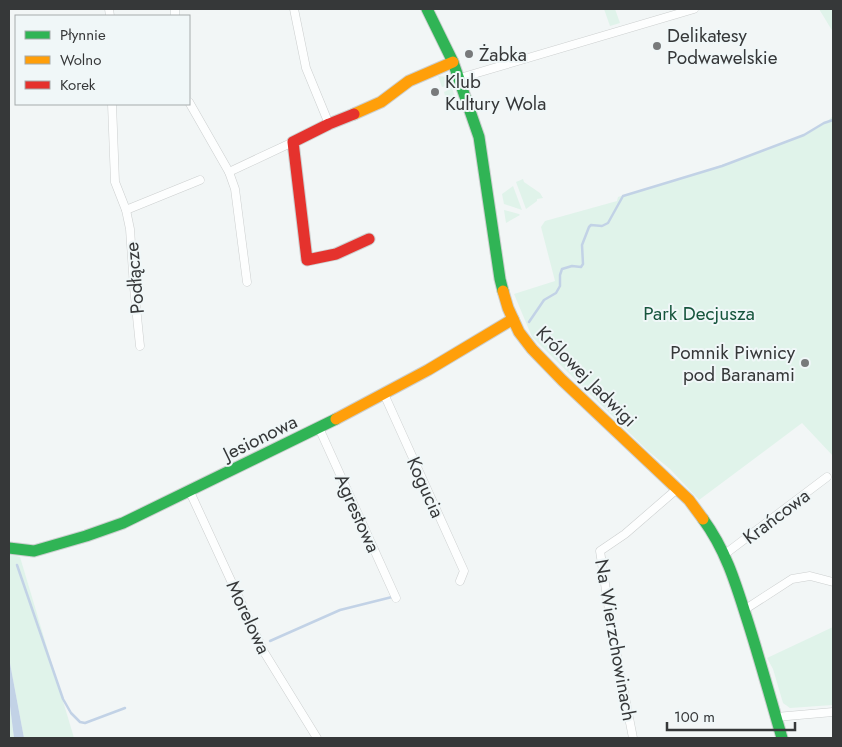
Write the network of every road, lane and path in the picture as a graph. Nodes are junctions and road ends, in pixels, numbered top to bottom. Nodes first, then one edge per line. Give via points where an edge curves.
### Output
1 (294, 9) edge
2 (427, 9) edge
3 (694, 9) edge
4 (454, 62) junction
5 (460, 78) junction
6 (190, 104) edge
7 (112, 105) edge
8 (329, 124) junction
9 (293, 142) junction
10 (229, 172) junction
11 (200, 180) dead end
12 (126, 210) junction
13 (369, 239) dead end
14 (247, 282) dead end
15 (513, 319) junction
16 (140, 346) dead end
17 (384, 394) junction
18 (319, 428) junction
19 (827, 477) dead end
20 (677, 488) junction
21 (190, 492) junction
22 (9, 548) edge
23 (725, 554) junction
24 (460, 580) dead end
25 (833, 582) edge
26 (396, 598) dead end
27 (744, 610) junction
28 (833, 712) edge
29 (776, 717) junction
30 (317, 738) edge
31 (632, 738) edge
32 (782, 738) edge

1 - 8 street via 306,68
2 - 4 street, Królowej Jadwigi
3 - 5 street
4 - 5 street, Królowej Jadwigi
4 - 8 street via 409,82 367,109
5 - 15 street, Królowej Jadwigi via 479,137 500,279
6 - 10 street
7 - 12 street, Podłącze via 115,182
8 - 9 street
9 - 10 street
9 - 13 street via 307,260 336,254
10 - 14 street via 235,188
11 - 12 street
12 - 16 street, Podłącze
15 - 17 street, Jesionowa
15 - 20 street, Królowej Jadwigi via 532,349 562,380
17 - 18 street, Jesionowa
17 - 24 street, Kogucia via 464,571
18 - 21 street, Jesionowa
18 - 26 street, Agrestowa
19 - 23 street, Krańcowa
20 - 23 street, Królowej Jadwigi via 706,522
20 - 31 street, Na Wierzchowinach via 625,534 600,550
21 - 22 street, Jesionowa via 124,523 86,536 34,551
21 - 30 street, Morelowa via 264,652
23 - 27 street, Królowej Jadwigi
25 - 27 street via 810,576 792,579
27 - 29 street, Królowej Jadwigi
28 - 29 street
29 - 32 street, Królowej Jadwigi

